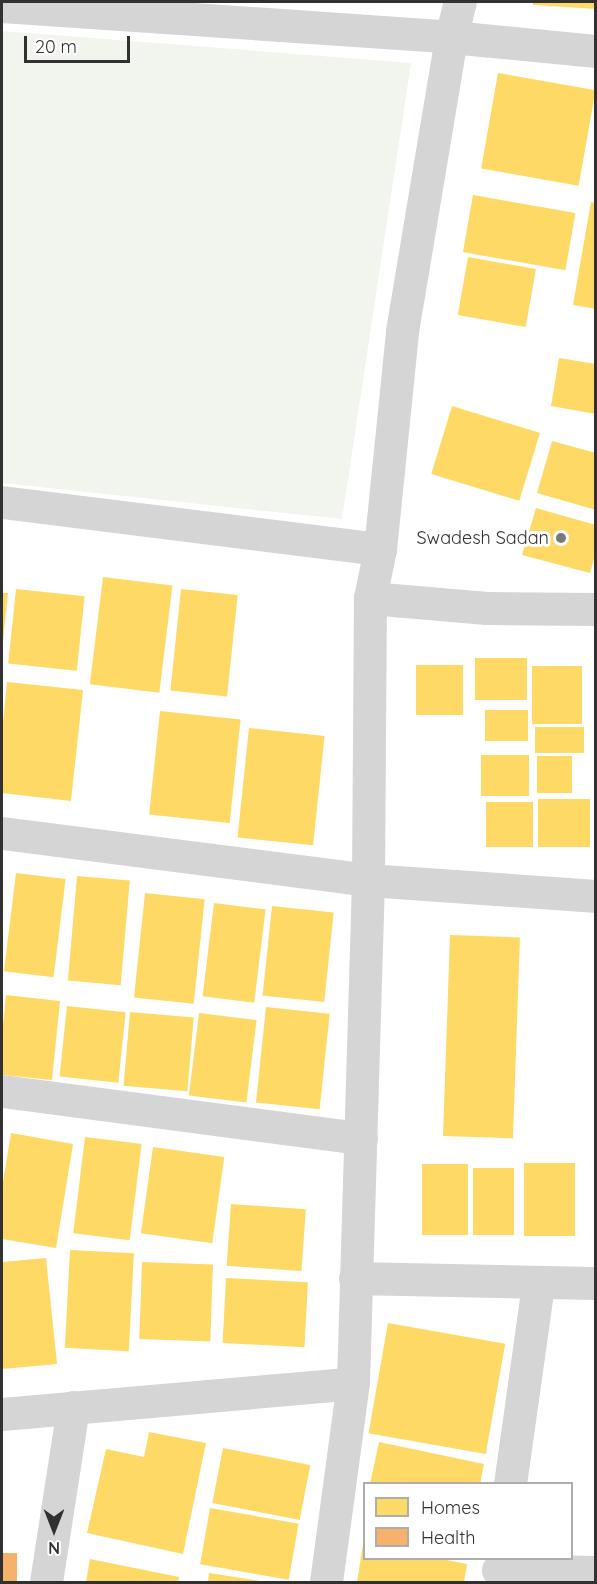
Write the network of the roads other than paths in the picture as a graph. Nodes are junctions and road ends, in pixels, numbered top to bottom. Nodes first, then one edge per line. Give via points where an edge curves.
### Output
1 (460, 2) edge
2 (2, 6) edge
3 (451, 37) junction
4 (596, 51) edge
5 (2, 502) edge
6 (380, 549) junction
7 (370, 598) junction
8 (596, 609) edge
9 (2, 833) edge
10 (368, 880) junction
11 (596, 896) edge
12 (2, 1090) edge
13 (361, 1138) junction
14 (355, 1278) junction
15 (596, 1283) edge
16 (538, 1284) junction
17 (353, 1383) junction
18 (73, 1407) junction
19 (2, 1414) edge
20 (510, 1482) edge
21 (498, 1570) edge
22 (596, 1572) edge
23 (46, 1582) edge
24 (326, 1582) edge

1 - 3 street
2 - 3 street
3 - 4 street
3 - 6 street via 402,331
5 - 6 street
6 - 7 street
7 - 8 street via 487,608
7 - 10 street
9 - 10 street
10 - 11 street
10 - 13 street
12 - 13 street
13 - 14 street
14 - 16 street
14 - 17 street
15 - 16 street
16 - 20 street
17 - 18 street
17 - 24 street
18 - 19 street
18 - 23 street
21 - 22 street

